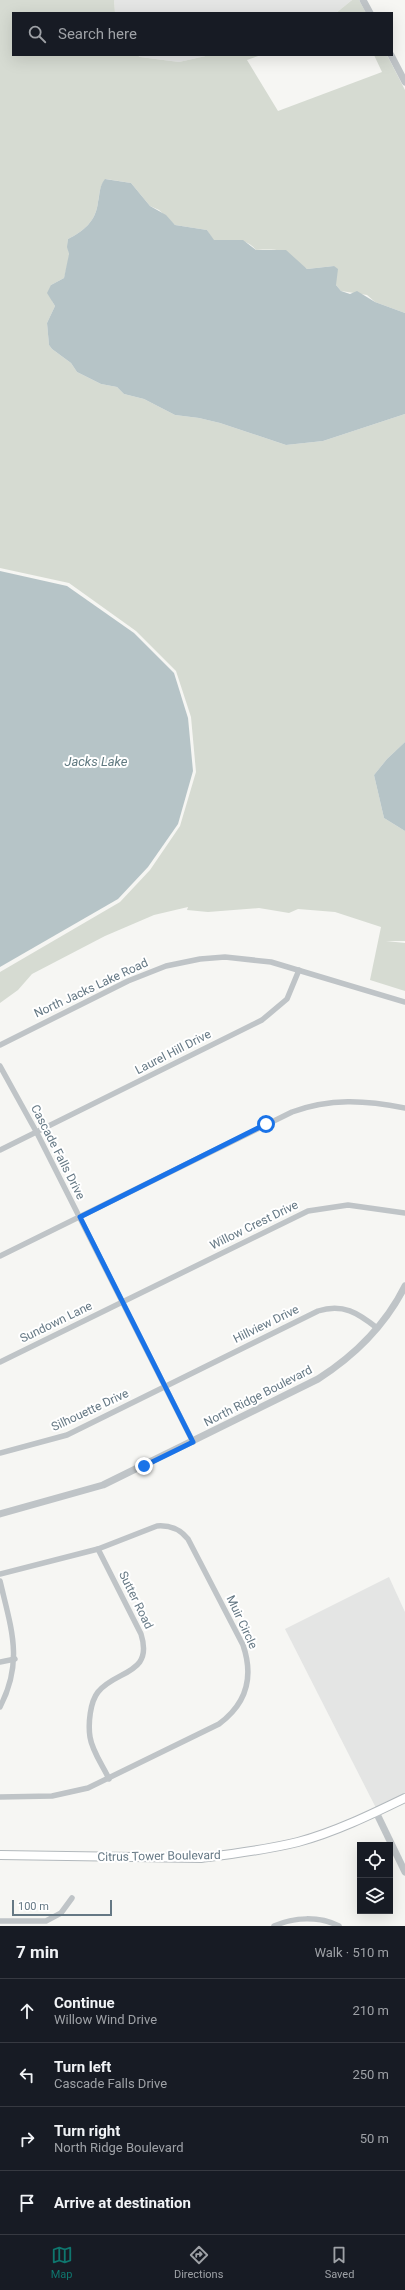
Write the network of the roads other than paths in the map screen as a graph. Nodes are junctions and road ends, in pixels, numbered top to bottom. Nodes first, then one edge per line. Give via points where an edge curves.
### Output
1 (363, 0) edge
2 (369, 12) edge
3 (392, 56) edge
4 (405, 82) edge
5 (299, 970) junction
6 (405, 1002) edge
7 (0, 1045) edge
8 (0, 1066) edge
9 (405, 1108) edge
10 (37, 1132) junction
11 (0, 1150) edge
12 (405, 1213) edge
13 (80, 1217) junction
14 (0, 1256) edge
15 (405, 1286) edge
16 (122, 1302) junction
17 (377, 1328) junction
18 (0, 1362) edge
19 (165, 1386) junction
20 (193, 1442) junction
21 (0, 1453) edge
22 (0, 1514) edge
23 (98, 1549) junction
24 (0, 1574) edge
25 (0, 1581) edge
26 (15, 1659) junction
27 (0, 1662) edge
28 (0, 1707) edge
29 (109, 1779) junction
30 (0, 1797) edge
31 (405, 1798) edge
32 (376, 1812) junction
33 (0, 1855) edge
34 (405, 1872) edge
35 (72, 1898) dead end
36 (0, 1921) edge
37 (274, 1926) edge
38 (339, 1926) edge

1 - 2 street
3 - 4 street
5 - 6 street, North Jacks Lake Road
5 - 7 street, North Jacks Lake Road via 254,959 185,961 128,981
5 - 10 street, Laurel Hill Drive via 287,999 272,1014
8 - 10 street, Cascade Falls Drive
9 - 13 street via 359,1101 307,1106
10 - 11 street, Laurel Hill Drive
10 - 13 street, Cascade Falls Drive
12 - 16 street, Willow Crest Drive via 348,1204 308,1211
13 - 14 street
13 - 16 street, Cascade Falls Drive
15 - 17 street, North Ridge Boulevard
16 - 18 street, Sundown Lane
16 - 19 street, Cascade Falls Drive
17 - 19 street, Hillview Drive via 352,1310 326,1308
17 - 20 street, North Ridge Boulevard via 349,1357 318,1379
19 - 20 street, Cascade Falls Drive
19 - 21 street, Silhouette Drive via 67,1435
20 - 22 street, North Ridge Boulevard via 103,1485
23 - 24 street, Muir Circle
23 - 29 street, Sutter Road via 141,1634 144,1648 136,1667 103,1686 92,1704 90,1736
23 - 29 street, Muir Circle via 157,1526 171,1526 184,1533 243,1646 248,1666 244,1693 228,1718
25 - 26 street via 13,1637
26 - 27 street
26 - 28 street via 11,1683
29 - 30 street, Muir Circle via 88,1788 52,1796
31 - 32 main road, Citrus Tower Boulevard
32 - 33 main road, Citrus Tower Boulevard via 298,1842 216,1856 127,1858
32 - 34 street
35 - 36 street via 61,1913 46,1921
37 - 38 street via 305,1919 321,1920

